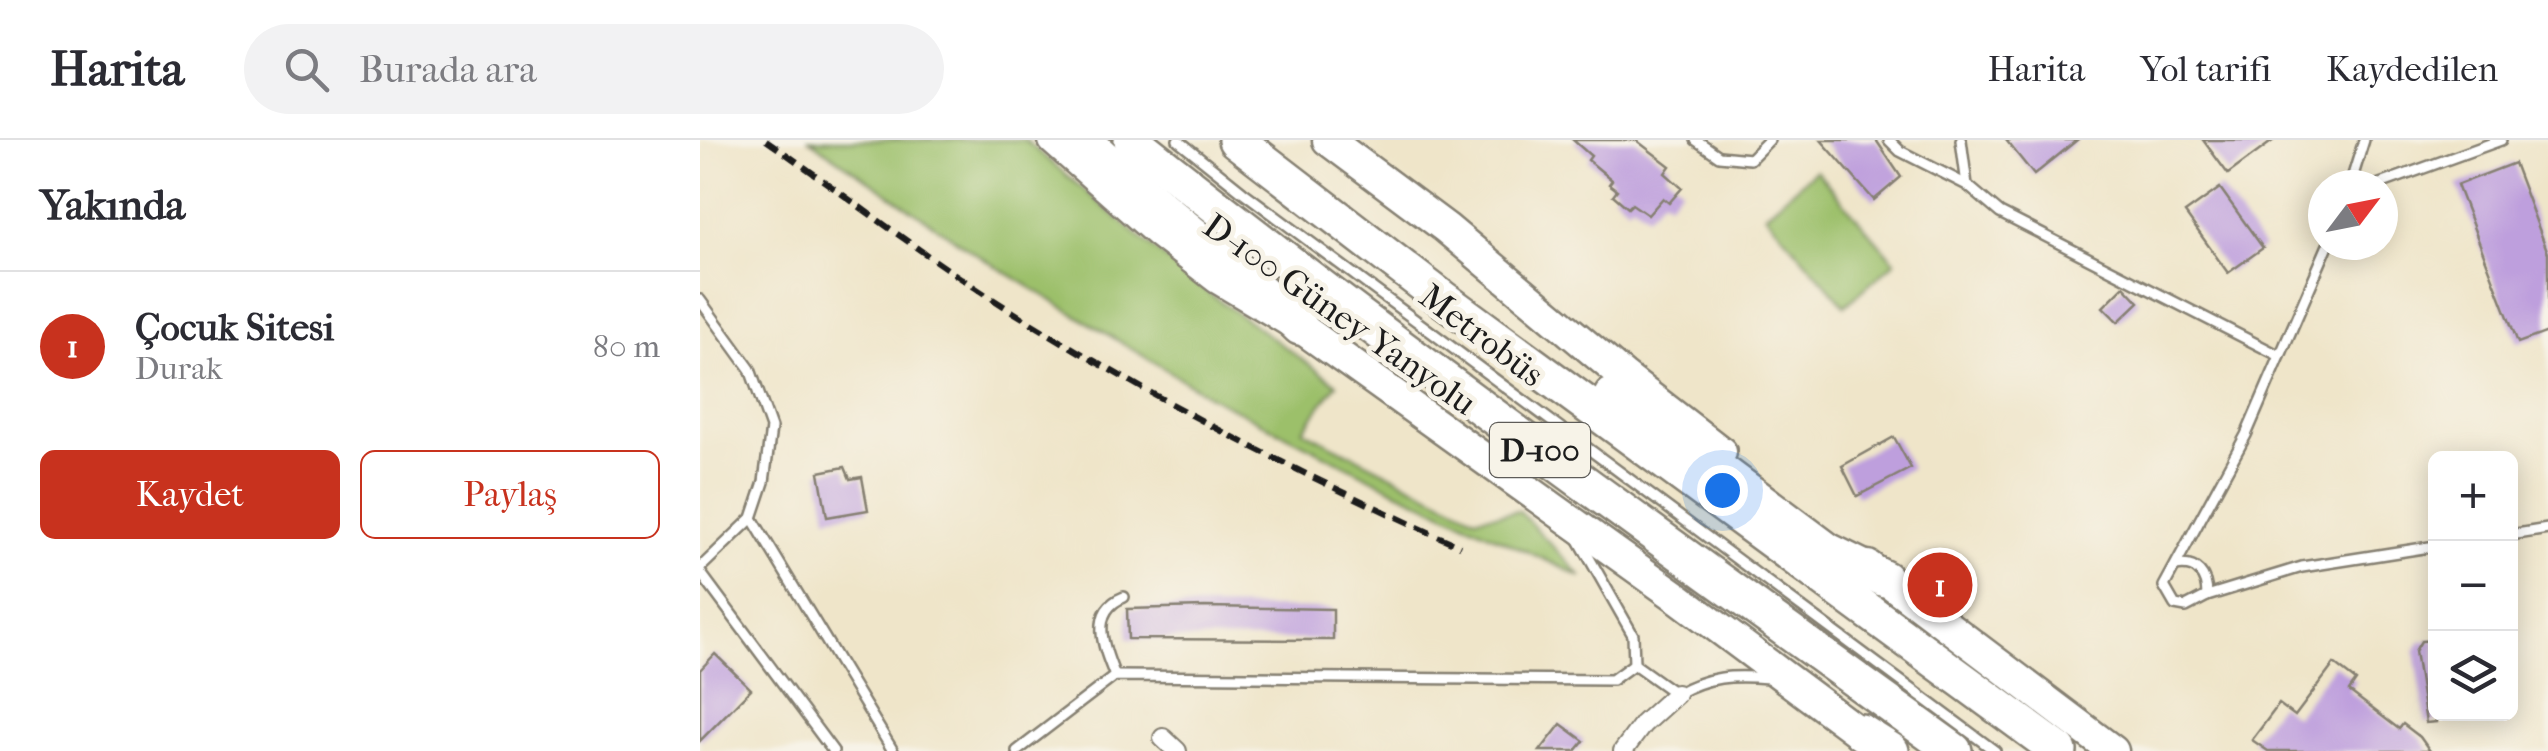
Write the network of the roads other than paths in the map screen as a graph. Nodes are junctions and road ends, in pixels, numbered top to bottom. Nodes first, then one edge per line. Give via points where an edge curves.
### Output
1 (1054, 140) edge
2 (1084, 140) edge
3 (1132, 140) edge
4 (1178, 140) edge
5 (1236, 140) edge
6 (1257, 140) edge
7 (1328, 140) edge
8 (1696, 140) edge
9 (1769, 140) edge
10 (1889, 140) edge
11 (1961, 140) edge
12 (2364, 140) edge
13 (2501, 140) edge
14 (1900, 146) edge
15 (2355, 170) edge
16 (2398, 177) edge
17 (1966, 185) junction
18 (1327, 211) junction
19 (2322, 260) edge
20 (1444, 299) junction
21 (700, 300) edge
22 (1300, 327) junction
23 (2280, 356) junction
24 (752, 518) junction
25 (1567, 520) junction
26 (2548, 529) edge
27 (2518, 533) edge
28 (2428, 547) edge
29 (2176, 566) junction
30 (700, 570) edge
31 (1885, 579) junction
32 (2207, 596) junction
33 (1124, 597) dead end
34 (1634, 664) junction
35 (1116, 676) junction
36 (1788, 679) junction
37 (1676, 694) junction
38 (1878, 744) edge
39 (833, 751) edge
40 (893, 751) edge
41 (1018, 751) edge
42 (1622, 751) edge
43 (1954, 751) edge
44 (1995, 751) edge
45 (2059, 751) edge
46 (2113, 751) edge

1 - 22 main road, D-100 Güney Yanyolu via 1218,278
2 - 22 highway
3 - 43 highway, D-100 via 1580,480
4 - 44 lane, Metrobüs
5 - 18 highway, D-100
6 - 18 highway
7 - 31 main road
8 - 9 lane via 1719,156 1750,159
10 - 14 lane
11 - 17 lane
12 - 15 lane
13 - 16 lane
14 - 17 lane
17 - 23 lane via 2000,212
18 - 20 highway, D-100
19 - 23 lane
20 - 31 highway via 1507,326 1828,551
20 - 45 highway, D-100
21 - 24 lane via 750,369 771,428
22 - 25 main road, D-100 Güney Yanyolu
23 - 29 lane via 2246,436
24 - 30 lane
24 - 40 lane
25 - 34 lane via 1633,635
25 - 36 main road, D-100 Güney Yanyolu
26 - 27 lane
28 - 32 lane via 2302,566
29 - 32 lane via 2199,571
29 - 32 lane via 2164,586 2175,605
30 - 39 lane
31 - 46 main road
33 - 35 lane via 1101,620
34 - 35 lane via 1612,680
34 - 37 lane
35 - 41 lane
36 - 37 lane via 1728,676 1700,680
36 - 38 main road, D-100 Güney Yanyolu
37 - 42 street

